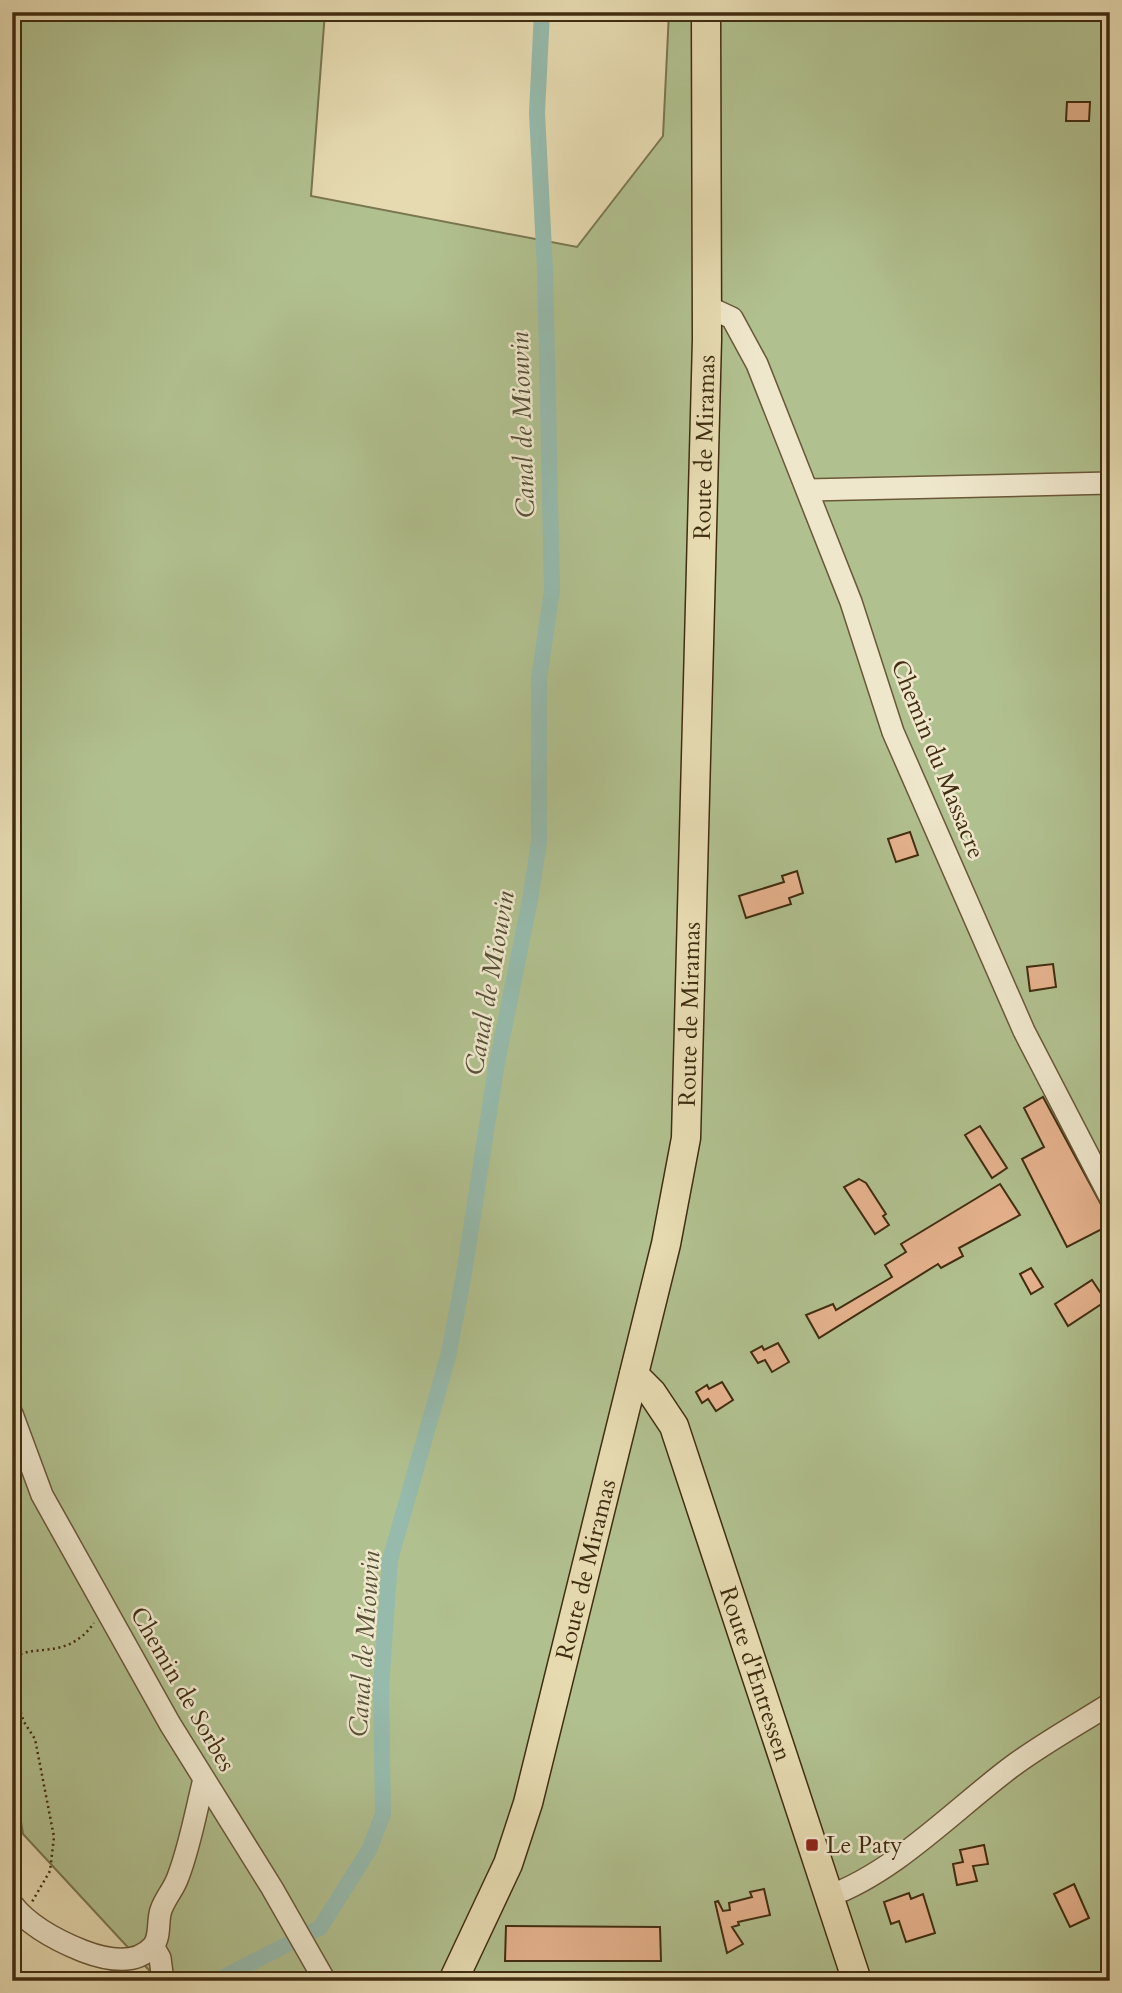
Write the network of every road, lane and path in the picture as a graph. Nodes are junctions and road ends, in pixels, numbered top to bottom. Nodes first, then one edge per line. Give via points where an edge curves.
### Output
1 (706, 12) edge
2 (707, 311) junction
3 (1110, 482) edge
4 (808, 490) junction
5 (1110, 1198) edge
6 (634, 1375) junction
7 (12, 1414) edge
8 (105, 1607) junction
9 (12, 1661) edge
10 (12, 1686) edge
11 (1110, 1704) edge
12 (204, 1779) junction
13 (829, 1896) junction
14 (19, 1911) edge
15 (153, 1946) junction
16 (163, 1981) edge
17 (325, 1981) edge
18 (453, 1981) edge
19 (857, 1981) edge

1 - 2 main road, Route de Miramas
2 - 4 street, Chemin du Massacre via 732,318 744,339
2 - 6 main road, Route de Miramas via 686,1138
3 - 4 street
4 - 5 street, Chemin du Massacre via 893,732 1024,1031
6 - 13 main road, Route d'Entressen via 674,1426
6 - 18 main road, Route de Miramas via 528,1804 508,1864
7 - 8 street, Chemin de Sorbes via 42,1495
8 - 9 path via 76,1643 25,1652
8 - 12 street, Chemin de Sorbes
10 - 14 path via 35,1739 54,1836 48,1875
11 - 13 street via 1014,1765 940,1826 865,1878
12 - 15 street via 180,1874 159,1913
12 - 17 street, Chemin de Sorbes
13 - 19 main road, Route d'Entressen
14 - 15 street via 67,1944 107,1959 125,1959
15 - 16 street

